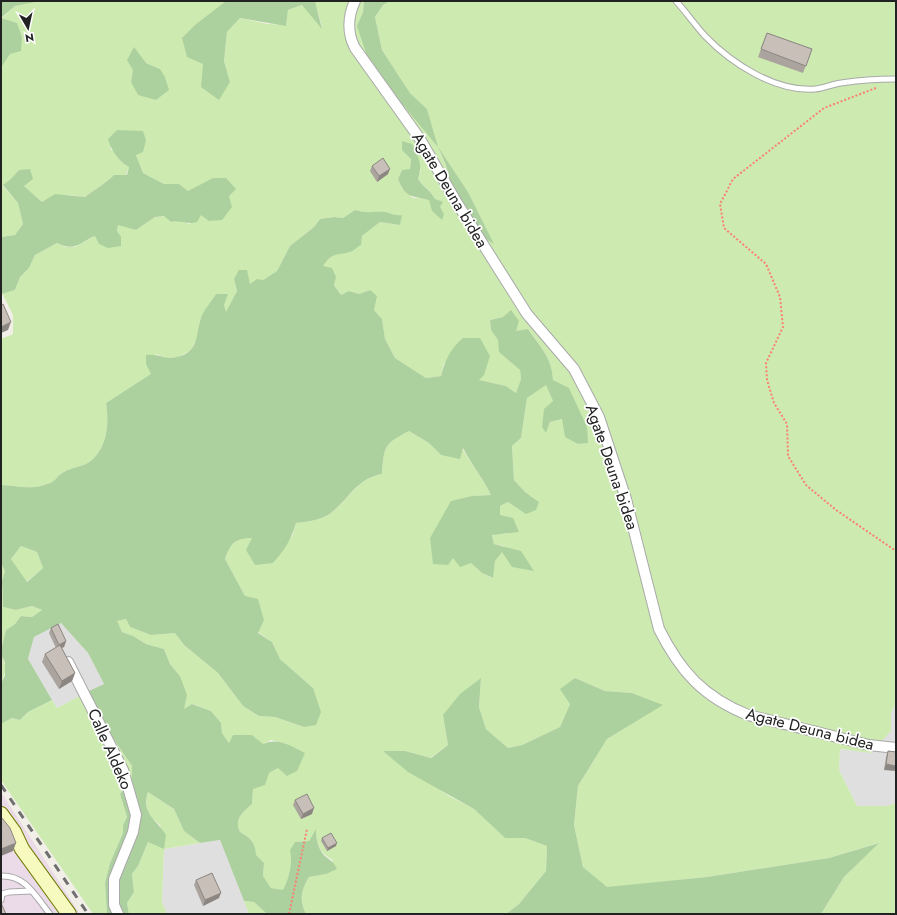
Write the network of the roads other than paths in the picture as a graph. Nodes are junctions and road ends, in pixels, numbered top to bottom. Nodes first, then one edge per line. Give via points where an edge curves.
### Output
1 (355, 1) edge
2 (676, 1) edge
3 (896, 79) edge
4 (65, 656) edge
5 (896, 748) edge
6 (1, 814) edge
7 (1, 876) edge
8 (31, 891) junction
9 (1, 900) edge
10 (50, 914) edge
11 (69, 914) edge
12 (118, 914) edge

1 - 5 street, Agate Deuna bidea via 349,20 350,38 355,48 420,139 527,314 574,369 599,418 626,499 659,629 686,674 695,684 732,709 869,745
2 - 3 lane via 705,36 725,54 757,74 778,83 814,89 868,79
4 - 12 street, Calle Aldeko via 122,770 136,815 133,832 114,879 114,905
6 - 11 street via 22,849
7 - 8 lane via 13,876 23,881
8 - 9 lane via 2,894
8 - 10 lane

